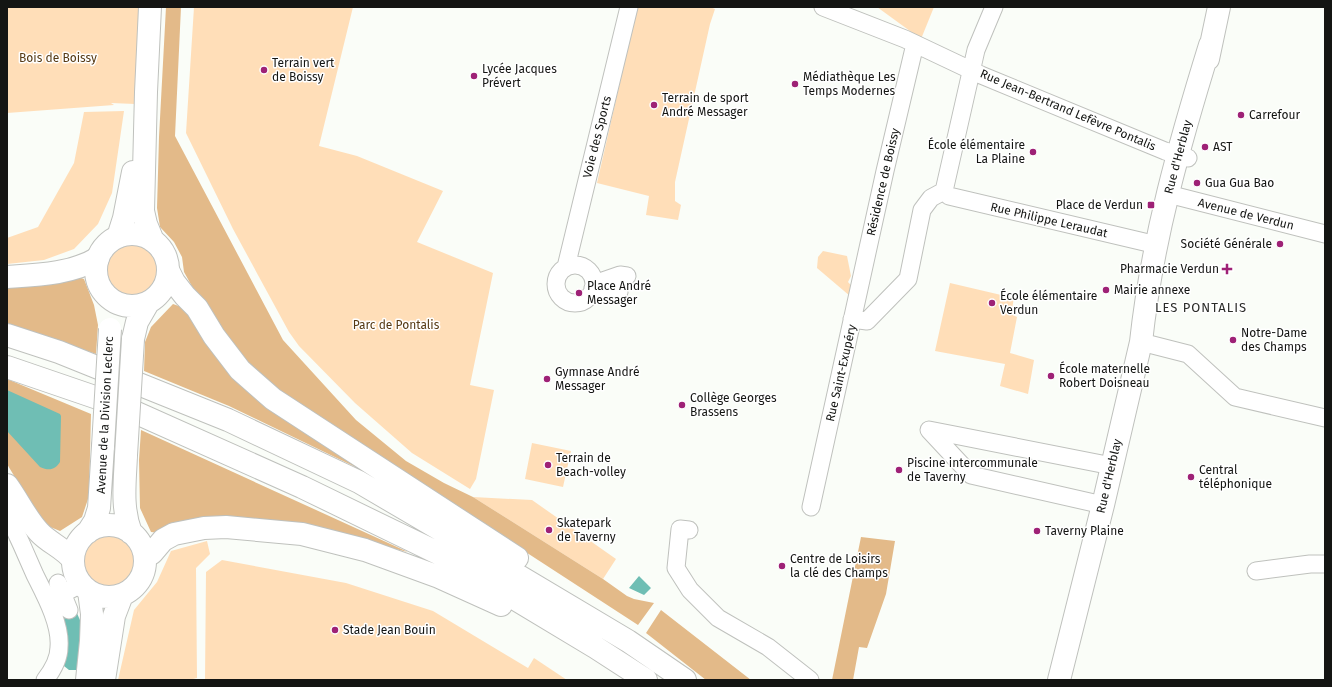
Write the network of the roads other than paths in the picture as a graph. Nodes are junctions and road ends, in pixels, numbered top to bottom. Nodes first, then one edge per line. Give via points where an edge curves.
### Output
1 (150, 7) edge
2 (629, 7) edge
3 (823, 7) edge
4 (853, 7) edge
5 (994, 7) edge
6 (1220, 7) edge
7 (910, 42) junction
8 (971, 70) junction
9 (146, 92) junction
10 (1183, 156) junction
11 (947, 173) junction
12 (944, 191) junction
13 (1173, 196) junction
14 (963, 200) junction
15 (1325, 234) edge
16 (118, 237) junction
17 (153, 241) junction
18 (1157, 245) junction
19 (98, 258) junction
20 (566, 267) junction
21 (169, 272) junction
22 (627, 276) dead end
23 (7, 277) edge
24 (593, 286) junction
25 (619, 292) dead end
26 (106, 295) junction
27 (148, 303) junction
28 (852, 319) junction
29 (7, 335) edge
30 (1141, 342) junction
31 (7, 367) edge
32 (1325, 418) edge
33 (1112, 466) junction
34 (7, 485) edge
35 (1103, 505) junction
36 (811, 507) dead end
37 (7, 513) edge
38 (689, 530) dead end
39 (88, 532) junction
40 (131, 533) junction
41 (145, 557) junction
42 (73, 560) junction
43 (1325, 564) edge
44 (1256, 571) dead end
45 (73, 588) junction
46 (122, 595) junction
47 (69, 610) dead end
48 (628, 641) junction
49 (595, 647) junction
50 (45, 680) edge
51 (87, 680) edge
52 (104, 680) edge
53 (646, 680) edge
54 (685, 680) edge
55 (810, 680) edge
56 (1059, 680) edge

1 - 9 main road
2 - 20 street, Voie des Sports
3 - 7 street
4 - 7 street via 879,18
5 - 8 street via 976,50
6 - 10 main road, Rue d'Herblay via 1210,45 1200,110
7 - 8 street, Rue Jean-Bertrand Lefèvre Pontalis
7 - 28 street, Résidence de Boissy via 888,159
8 - 10 street, Rue Jean-Bertrand Lefèvre Pontalis via 1165,151
8 - 11 street
9 - 16 main road via 126,210
9 - 17 main road via 143,211
10 - 13 main road, Rue d'Herblay
11 - 12 street
11 - 14 street
12 - 14 street, Rue Philippe Leraudat via 949,196
12 - 28 street, Rue Saint-Exupéry via 931,198 922,210 908,279 867,321
13 - 15 street, Avenue de Verdun
13 - 18 main road, Rue d'Herblay
13 - 30 main road, Rue d'Herblay via 1154,300
14 - 18 street, Rue Philippe Leraudat
16 - 17 main road via 136,234
16 - 19 main road via 106,246
17 - 21 main road via 166,258
18 - 30 main road, Rue d'Herblay
19 - 23 main road via 66,270
19 - 26 main road via 97,278
20 - 24 street via 574,265 588,270 592,276
20 - 24 street via 556,281 559,296 565,301 581,302 592,292
21 - 27 main road via 163,290
21 - 48 main road via 240,370 273,399 604,615
22 - 24 street via 620,275
24 - 25 street
26 - 27 main road via 122,306 136,307
26 - 39 main road, Avenue de la Division Leclerc, bridge via 110,329 99,508
27 - 40 main road, Avenue de la Division Leclerc, bridge via 137,322 133,339 124,505
28 - 36 street, Rue Saint-Exupéry
29 - 48 main road via 59,352 228,420 359,482
30 - 32 street via 1188,354 1235,397
30 - 33 main road, Rue d'Herblay
31 - 49 main road via 120,406 302,487 442,555
33 - 35 main road, Rue d'Herblay
33 - 35 street via 929,430 971,475
34 - 42 main road via 36,529
35 - 56 main road, Rue d'Herblay
37 - 50 street via 46,597 59,634 60,647 56,662
38 - 55 street via 680,529 676,568 690,590 718,618 768,647
39 - 40 main road via 107,525 120,527
39 - 42 main road via 76,547
40 - 41 main road via 140,544
41 - 46 main road via 144,570 138,583
41 - 49 main road via 174,534 204,528 226,527 302,534 365,550 439,577
42 - 45 main road
43 - 44 street
45 - 46 main road via 108,597
45 - 47 street
45 - 51 main road via 92,614
46 - 52 main road via 114,616
48 - 54 main road
49 - 53 main road

